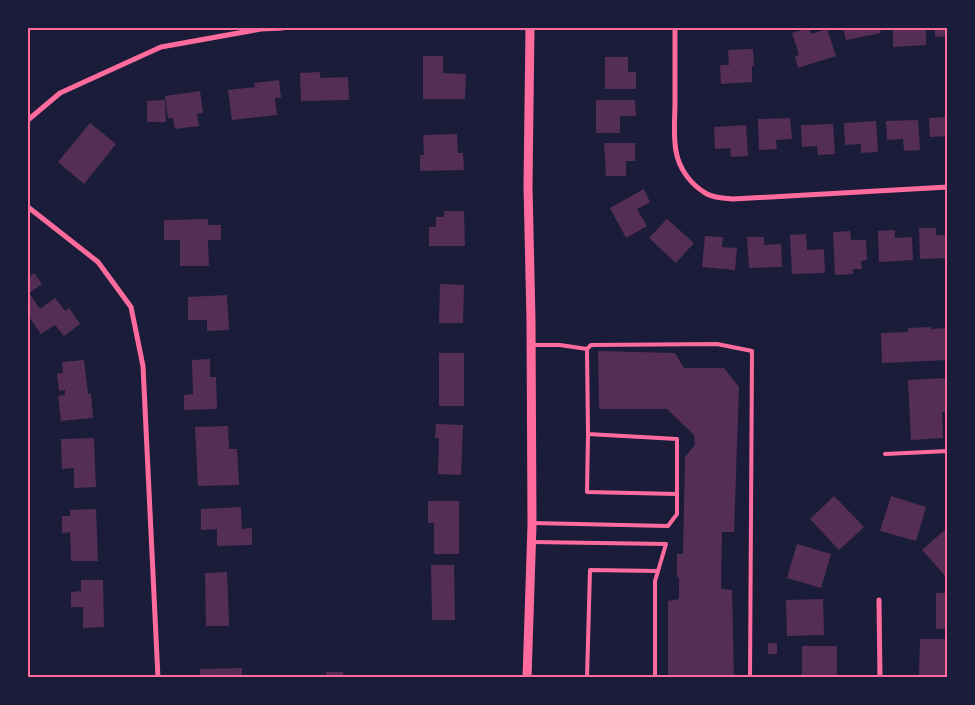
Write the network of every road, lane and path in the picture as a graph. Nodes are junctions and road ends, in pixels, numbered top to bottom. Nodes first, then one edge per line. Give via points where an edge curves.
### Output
1 (283, 28) edge
2 (530, 28) edge
3 (675, 28) edge
4 (28, 120) edge
5 (948, 187) edge
6 (28, 207) edge
7 (531, 345) junction
8 (587, 348) junction
9 (588, 434) junction
10 (948, 451) edge
11 (885, 454) dead end
12 (677, 494) junction
13 (532, 523) junction
14 (531, 542) junction
15 (658, 571) junction
16 (879, 600) dead end
17 (158, 678) edge
18 (527, 678) edge
19 (587, 678) edge
20 (655, 678) edge
21 (750, 678) edge
22 (880, 678) edge

1 - 4 street via 161,47 60,93
2 - 7 street
3 - 5 street via 676,152 685,174 708,194 733,199
6 - 17 street via 98,262 131,306 143,366
7 - 8 lane
7 - 13 street
8 - 9 lane
8 - 21 lane via 591,345 716,344 752,351
9 - 12 lane via 677,439
9 - 12 lane via 587,492
10 - 11 lane
12 - 13 lane via 677,514 668,526
13 - 14 street
14 - 15 lane via 666,544
14 - 18 street
15 - 19 lane via 590,570
15 - 20 lane via 655,581
16 - 22 street

